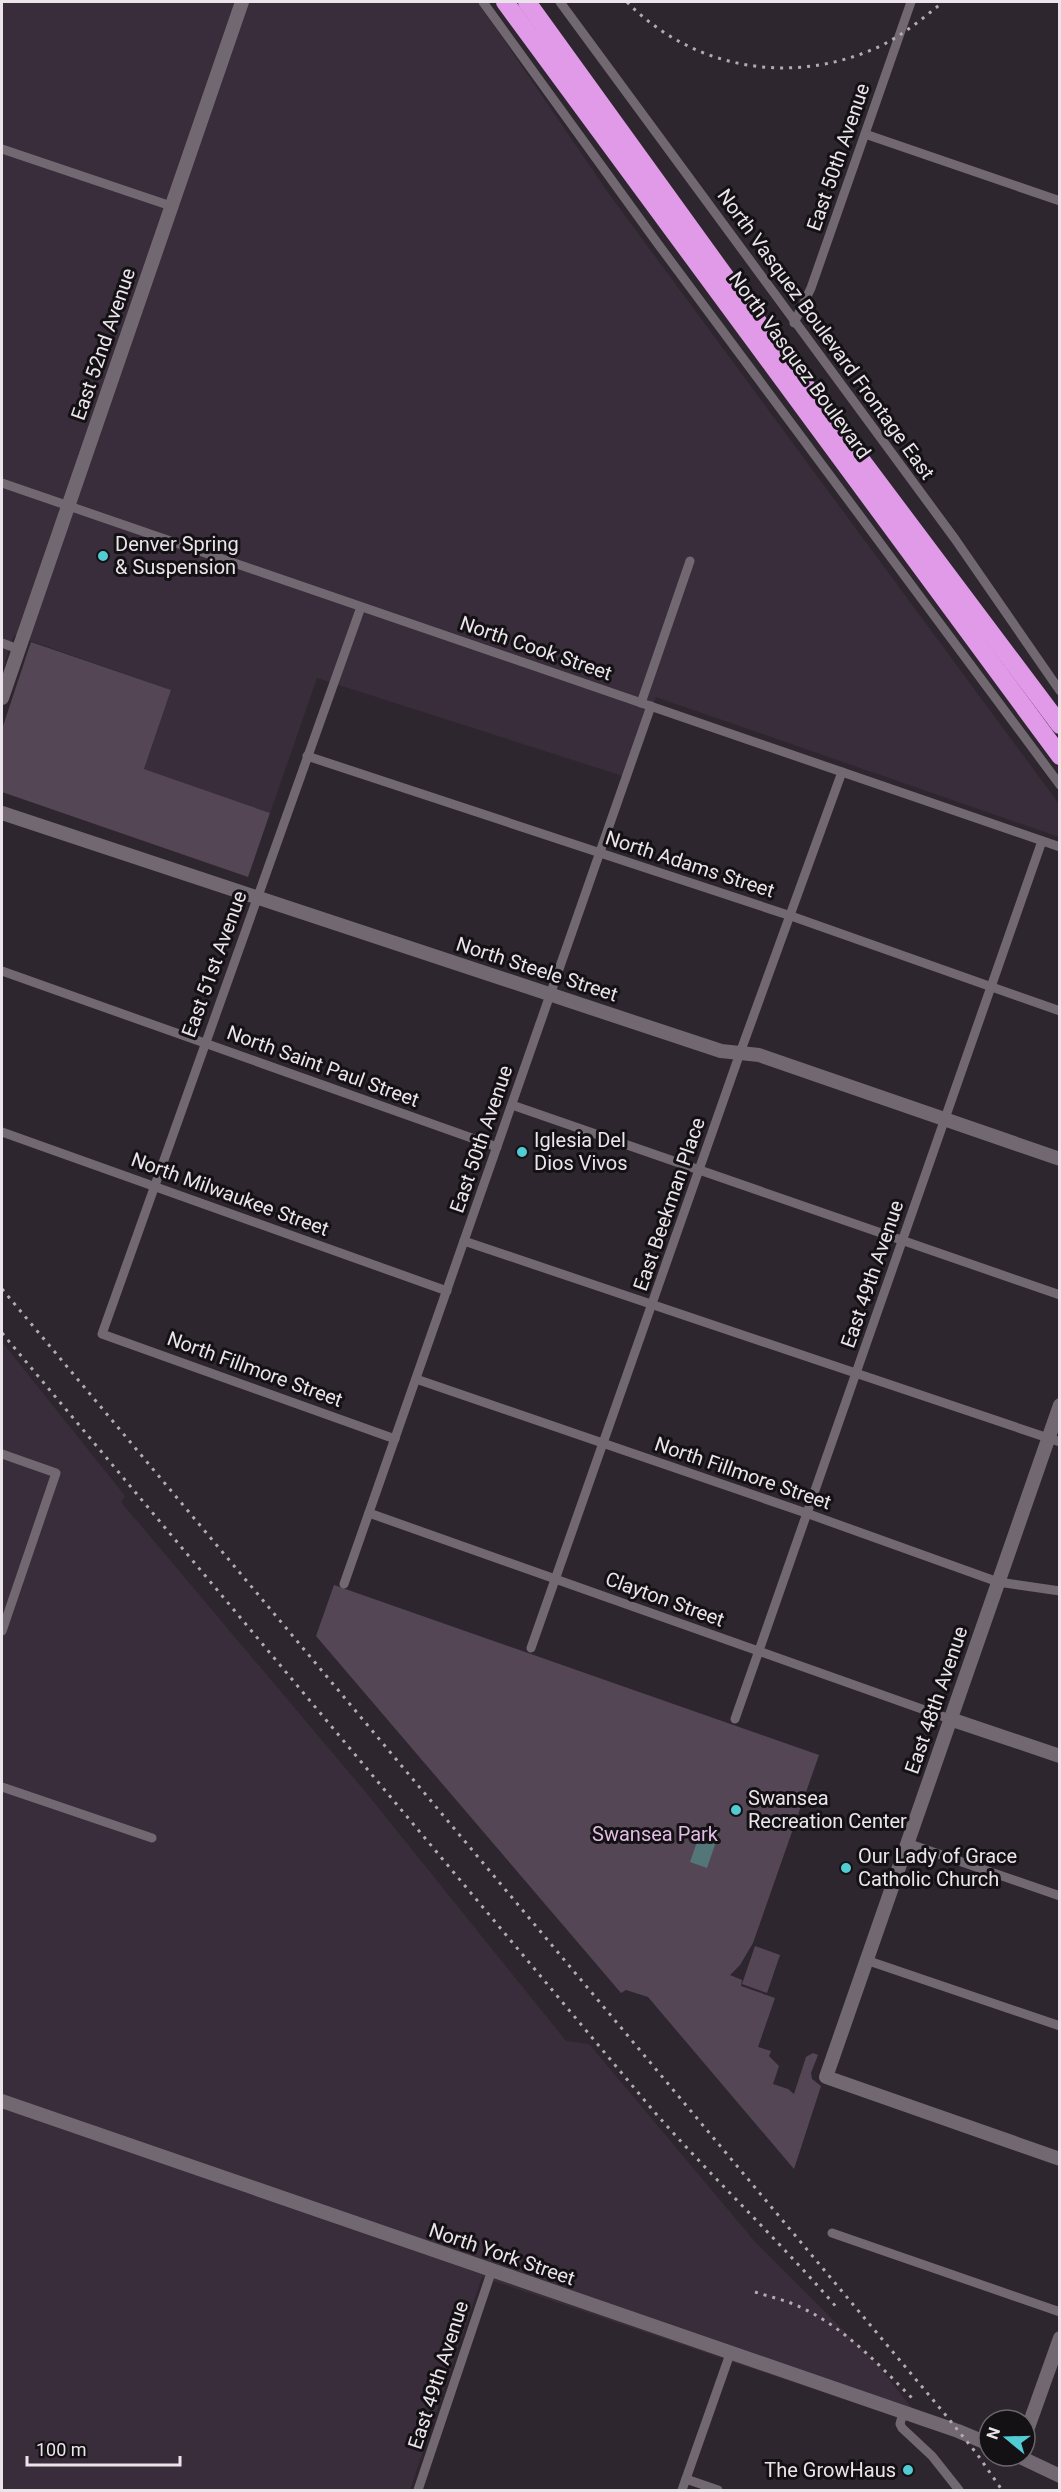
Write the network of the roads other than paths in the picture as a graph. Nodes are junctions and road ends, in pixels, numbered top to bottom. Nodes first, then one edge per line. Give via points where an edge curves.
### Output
1 (242, 2) edge
2 (483, 2) edge
3 (505, 2) edge
4 (527, 2) edge
5 (560, 2) edge
6 (911, 2) edge
7 (865, 134) junction
8 (2, 149) edge
9 (1059, 201) edge
10 (171, 206) junction
11 (794, 323) junction
12 (2, 483) edge
13 (68, 506) junction
14 (690, 561) dead end
15 (361, 607) junction
16 (2, 643) edge
17 (18, 649) junction
18 (1059, 691) edge
19 (2, 698) edge
20 (641, 703) junction
21 (651, 706) junction
22 (1059, 725) edge
23 (308, 756) junction
24 (1059, 756) edge
25 (842, 772) junction
26 (1059, 785) edge
27 (2, 813) edge
28 (1042, 841) junction
29 (1059, 847) edge
30 (600, 854) junction
31 (258, 896) junction
32 (791, 916) junction
33 (2, 971) edge
34 (992, 987) junction
35 (551, 994) junction
36 (1059, 1011) edge
37 (206, 1043) junction
38 (740, 1053) junction
39 (512, 1105) junction
40 (945, 1120) junction
41 (2, 1132) edge
42 (497, 1147) junction
43 (1059, 1159) edge
44 (700, 1171) junction
45 (155, 1186) junction
46 (903, 1240) junction
47 (464, 1241) junction
48 (447, 1291) junction
49 (1059, 1295) edge
50 (653, 1305) junction
51 (102, 1334) joint
52 (856, 1374) junction
53 (416, 1379) junction
54 (1059, 1405) edge
55 (395, 1438) junction
56 (1054, 1441) edge
57 (604, 1444) junction
58 (2, 1454) edge
59 (369, 1513) junction
60 (806, 1513) junction
61 (556, 1580) junction
62 (998, 1582) junction
63 (344, 1584) dead end
64 (1059, 1592) edge
65 (2, 1631) edge
66 (531, 1648) dead end
67 (758, 1652) junction
68 (735, 1719) dead end
69 (950, 1719) junction
70 (1059, 1756) edge
71 (2, 1787) edge
72 (152, 1838) dead end
73 (907, 1843) junction
74 (1059, 1896) edge
75 (866, 1960) junction
76 (1059, 2026) edge
77 (2, 2101) edge
78 (1059, 2159) edge
79 (832, 2233) dead end
80 (492, 2270) junction
81 (1059, 2312) edge
82 (1059, 2338) edge
83 (730, 2354) junction
84 (1035, 2408) edge
85 (903, 2413) junction
86 (977, 2440) edge
87 (1037, 2465) edge
88 (1059, 2476) edge
89 (686, 2480) junction
90 (418, 2490) edge
91 (682, 2490) edge
92 (718, 2490) edge
93 (959, 2490) edge

1 - 10 street, East 52nd Avenue
2 - 26 street
3 - 24 highway, North Vasquez Boulevard
4 - 22 highway, North Vasquez Boulevard via 780,352
5 - 11 street, North Vasquez Boulevard Frontage East
6 - 7 street, East 50th Avenue
7 - 9 street
7 - 11 street, East 50th Avenue via 811,288
8 - 10 street
10 - 13 street, East 52nd Avenue
11 - 18 street, North Vasquez Boulevard Frontage East via 955,539
12 - 13 street, North Cook Street
13 - 15 street, North Cook Street
13 - 17 street, East 52nd Avenue
14 - 20 street
15 - 20 street, North Cook Street
15 - 23 street, East 51st Avenue
16 - 17 street
17 - 19 street, East 52nd Avenue
20 - 21 street, North Cook Street
21 - 25 street, North Cook Street
21 - 30 street, East 50th Avenue
23 - 30 street, North Adams Street
23 - 31 street, East 51st Avenue
25 - 28 street, North Cook Street
25 - 32 street, East Beekman Place
27 - 31 street, North Steele Street
28 - 29 street, North Cook Street
28 - 34 street, East 49th Avenue
30 - 32 street, North Adams Street
30 - 35 street, East 50th Avenue
31 - 35 street, North Steele Street
31 - 37 street, East 51st Avenue
32 - 34 street, North Adams Street
32 - 38 street, East Beekman Place
33 - 37 street, North Saint Paul Street
34 - 36 street, North Adams Street
34 - 40 street, East 49th Avenue
35 - 38 street, North Steele Street via 721,1051
35 - 39 street, East 50th Avenue
37 - 42 street, North Saint Paul Street
37 - 45 street, East 51st Avenue
38 - 40 street, North Steele Street via 759,1055
38 - 44 street, East Beekman Place
39 - 42 street, East 50th Avenue
39 - 44 street
40 - 43 street, North Steele Street
40 - 46 street, East 49th Avenue
41 - 45 street, North Milwaukee Street
42 - 47 street, East 50th Avenue
44 - 46 street
44 - 50 street, East Beekman Place
45 - 48 street, North Milwaukee Street
45 - 51 street, East 51st Avenue
46 - 49 street
46 - 52 street, East 49th Avenue
47 - 48 street, East 50th Avenue
47 - 50 street
48 - 53 street, East 50th Avenue
50 - 52 street
50 - 57 street, East Beekman Place
51 - 55 street, North Fillmore Street
52 - 56 street
52 - 60 street, East 49th Avenue
53 - 55 street, East 50th Avenue
53 - 57 street, North Fillmore Street
54 - 56 street, East 48th Avenue
55 - 59 street, East 50th Avenue
56 - 62 street, East 48th Avenue
57 - 60 street, North Fillmore Street
57 - 61 street, East Beekman Place
58 - 65 street via 56,1473
59 - 61 street, Clayton Street
59 - 63 street, East 50th Avenue
60 - 62 street, North Fillmore Street
60 - 67 street, East 49th Avenue
61 - 66 street, East Beekman Place
61 - 67 street, Clayton Street
62 - 64 street, North Fillmore Street
62 - 69 street, East 48th Avenue
67 - 68 street, East 49th Avenue
67 - 69 street, Clayton Street
69 - 70 street
69 - 73 street, East 48th Avenue
71 - 72 street
73 - 74 street
73 - 75 street, East 48th Avenue
75 - 76 street
75 - 78 street, East 48th Avenue via 826,2077
77 - 80 street, North York Street
79 - 81 street
80 - 83 street, North York Street
80 - 90 street, East 49th Avenue
82 - 84 street
83 - 85 street, North York Street
83 - 89 street
85 - 86 street, North York Street
85 - 93 street via 902,2428 932,2456
87 - 88 street
89 - 91 street
89 - 92 street

